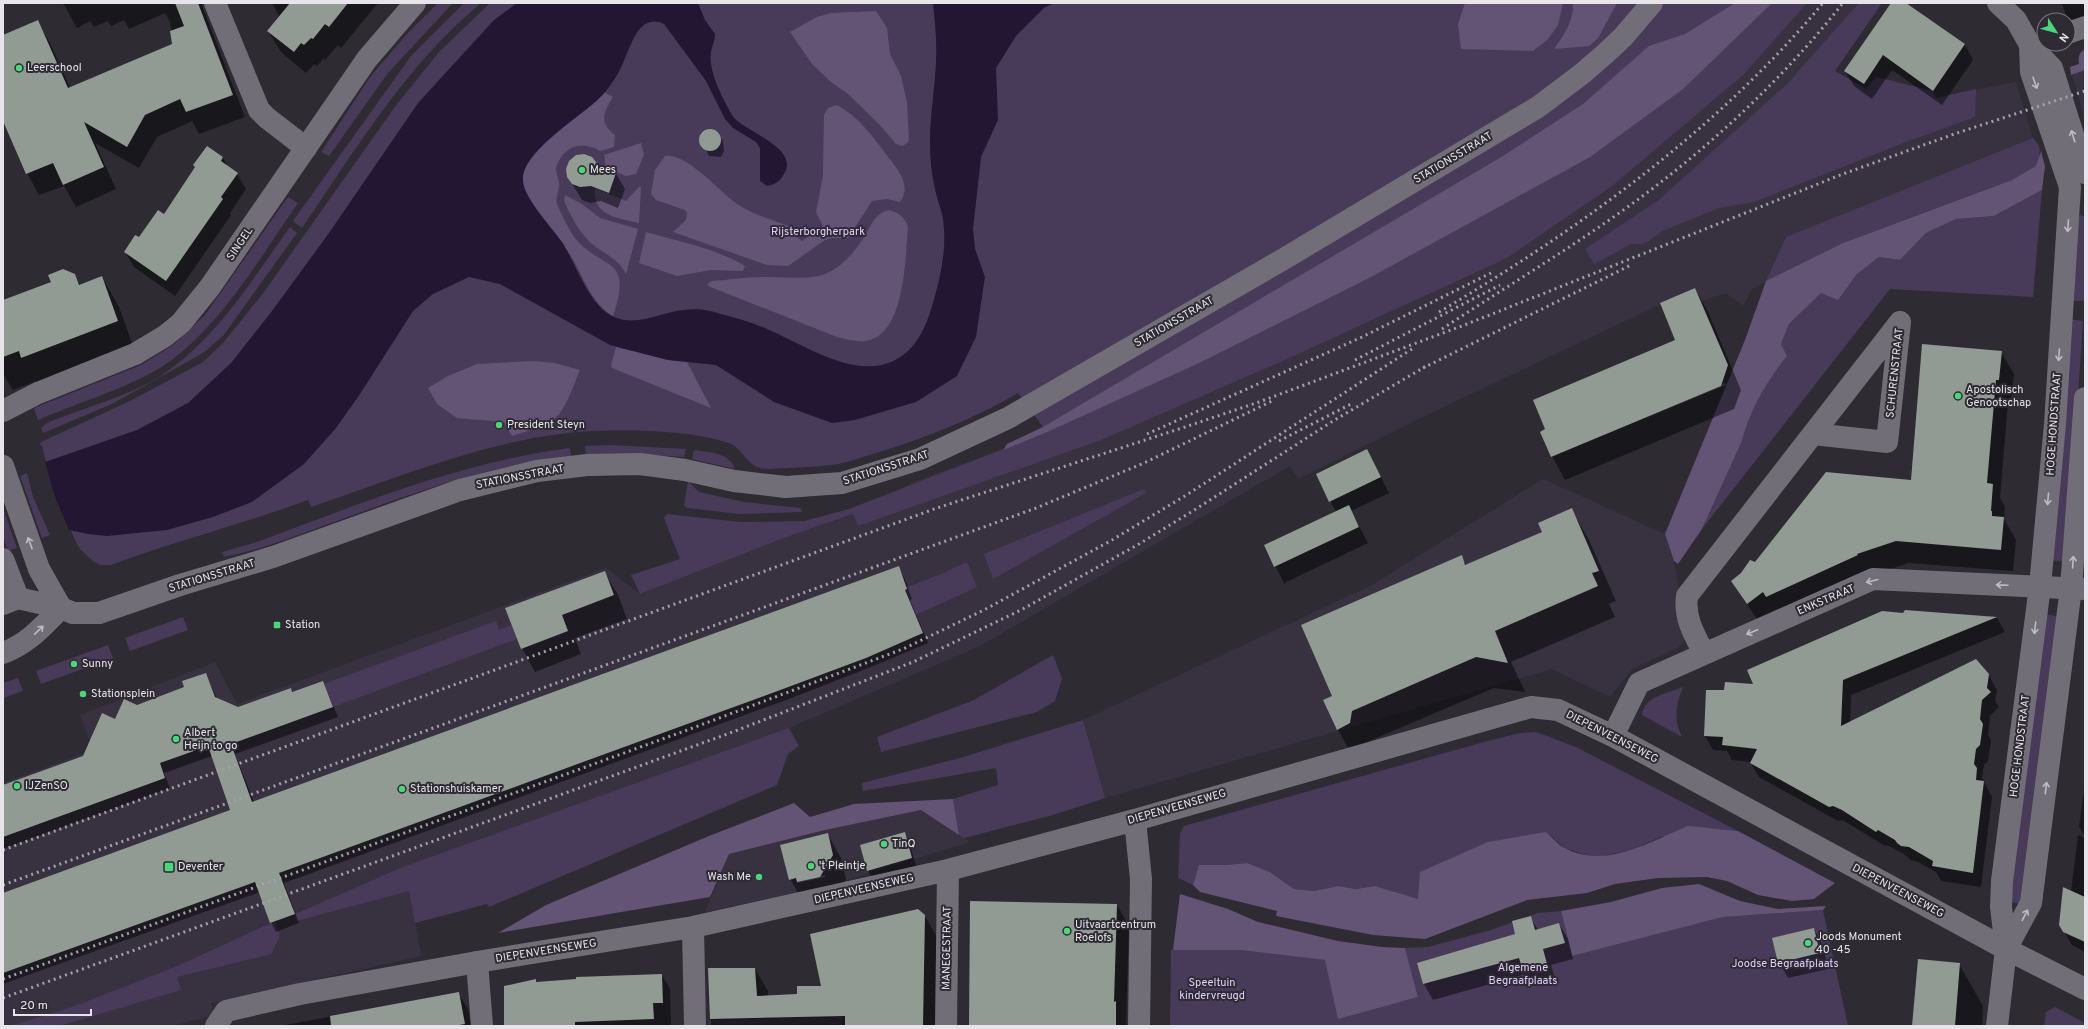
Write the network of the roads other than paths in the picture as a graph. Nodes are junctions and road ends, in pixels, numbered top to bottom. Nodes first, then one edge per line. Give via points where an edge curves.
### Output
1 (214, 3) edge
2 (415, 3) edge
3 (1652, 3) edge
4 (1998, 3) edge
5 (2036, 42) edge
6 (2036, 48) edge
7 (306, 148) junction
8 (2080, 181) edge
9 (2085, 398) edge
10 (3, 411) edge
11 (1813, 434) junction
12 (3, 466) edge
13 (3, 559) edge
14 (2040, 586) junction
15 (2078, 589) edge
16 (10, 601) edge
17 (61, 608) junction
18 (3, 653) edge
19 (1704, 653) junction
20 (1613, 736) junction
21 (1135, 820) junction
22 (948, 870) junction
23 (693, 927) junction
24 (2006, 950) junction
25 (477, 962) junction
26 (2085, 989) edge
27 (224, 1021) edge
28 (482, 1026) edge
29 (695, 1026) edge
30 (946, 1026) edge
31 (1139, 1026) edge
32 (1997, 1026) edge

1 - 7 street via 259,110
2 - 7 street, SINGEL via 367,59
3 - 17 street, STATIONSSTRAAT via 1606,53 1538,107 1282,260 1008,418 920,460 842,483 786,487 734,481 685,470 640,464 587,465 537,471 460,490 273,557 180,584 99,613 72,613
4 - 5 street
6 - 8 street, HOGE HONDSTRAAT via 2031,72
7 - 10 street, SINGEL via 195,308 166,336 135,354 38,393
8 -> 14 street, HOGE HONDSTRAAT
15 -> 9 street, HOGE HONDSTRAAT
11 - 11 street, SCHURENSTRAAT via 1887,442 1900,322 1880,347
11 - 19 street, SCHURENSTRAAT via 1687,596 1685,608 1689,624
17 -> 12 street via 39,569
13 - 16 street, STATIONSSTRAAT
14 - 15 street, ENKSTRAAT
14 -> 19 street, ENKSTRAAT via 1873,579
14 -> 24 street, HOGE HONDSTRAAT via 2002,882 2001,907
24 -> 15 street, HOGE HONDSTRAAT via 2031,903
16 - 17 street, STATIONSSTRAAT
18 -> 17 street via 21,645
19 - 20 street, ENKSTRAAT via 1638,683
20 - 21 street, DIEPENVEENSEWEG via 1558,710 1531,707
20 - 24 street, DIEPENVEENSEWEG
21 - 22 street, DIEPENVEENSEWEG
21 - 31 street via 1141,878
22 - 23 street, DIEPENVEENSEWEG
22 - 30 street, MANEGESTRAAT
23 - 25 street, DIEPENVEENSEWEG
23 - 29 street
24 - 26 street, DIEPENVEENSEWEG
24 - 32 street, HOGE HONDSTRAAT
25 - 27 street, DIEPENVEENSEWEG via 300,994
25 - 28 street

